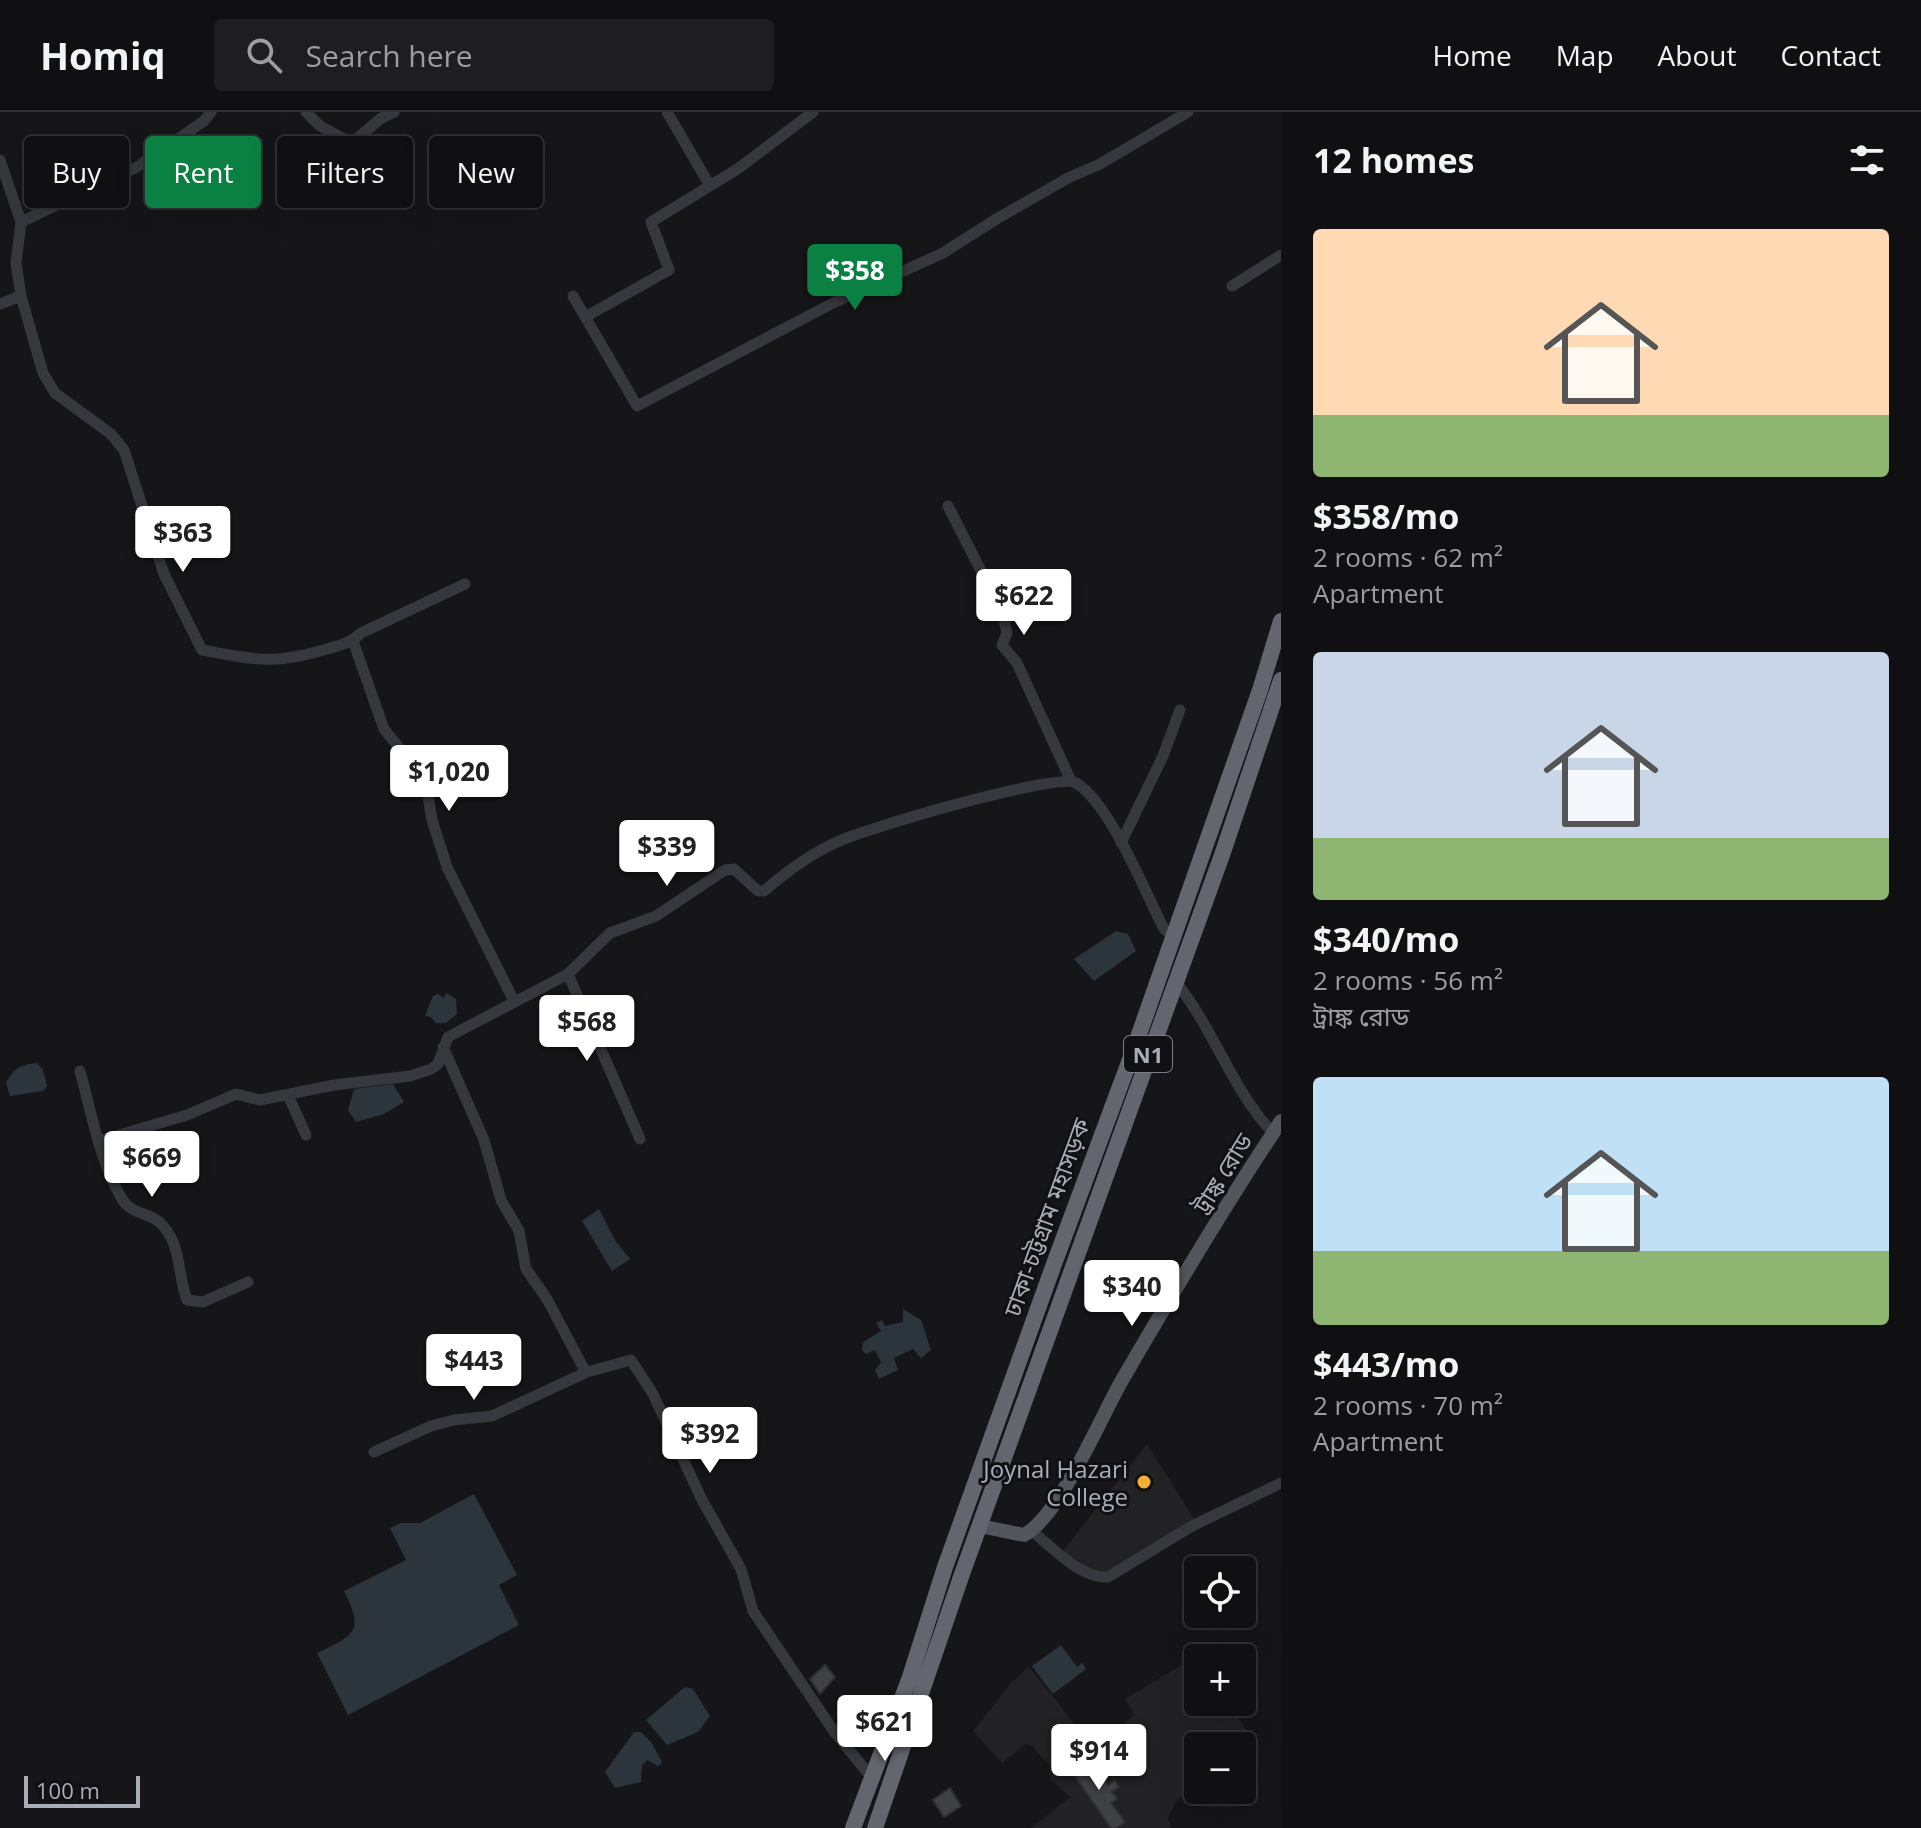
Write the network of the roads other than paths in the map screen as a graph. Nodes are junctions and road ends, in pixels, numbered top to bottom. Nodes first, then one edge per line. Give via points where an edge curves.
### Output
1 (211, 112) edge
2 (306, 112) edge
3 (394, 112) edge
4 (667, 112) edge
5 (813, 112) edge
6 (1188, 112) edge
7 (0, 160) edge
8 (709, 184) junction
9 (21, 222) junction
10 (1281, 255) edge
11 (1232, 286) dead end
12 (21, 296) junction
13 (573, 296) dead end
14 (0, 304) edge
15 (585, 317) junction
16 (948, 506) dead end
17 (465, 584) dead end
18 (1281, 621) edge
19 (353, 641) junction
20 (1281, 680) edge
21 (1180, 710) dead end
22 (1071, 781) junction
23 (1121, 843) junction
24 (1173, 936) junction
25 (568, 974) junction
26 (1175, 981) junction
27 (514, 1001) junction
28 (443, 1047) junction
29 (80, 1071) dead end
30 (288, 1095) junction
31 (1277, 1127) edge
32 (306, 1135) dead end
33 (640, 1139) dead end
34 (99, 1141) junction
35 (248, 1282) dead end
36 (587, 1372) junction
37 (1009, 1391) junction
38 (1027, 1397) junction
39 (998, 1419) junction
40 (1016, 1427) junction
41 (374, 1452) dead end
42 (1281, 1483) edge
43 (980, 1526) junction
44 (1032, 1531) junction
45 (945, 1567) junction
46 (962, 1574) junction
47 (910, 1699) junction
48 (867, 1772) junction
49 (846, 1828) edge
50 (853, 1828) edge
51 (875, 1828) edge
52 (882, 1828) edge

1 - 9 street via 137,167
2 - 3 street via 352,143
4 - 8 street
5 - 8 street
6 - 15 street via 943,253 833,303 637,406
7 - 9 street
8 - 15 street via 651,222 669,270
9 - 12 street via 16,263
10 - 11 street
12 - 14 street
12 - 19 street via 43,373 55,393 111,434 124,450 164,574 202,650 259,661 291,660
13 - 15 street
16 - 22 street via 1002,612 1007,633 1002,645 1017,663
17 - 19 street
18 - 24 highway, ঢাকা-চট্টগ্রাম মহাসড়ক / N1
19 - 27 street via 384,729 419,772 447,867
20 - 26 highway, ঢাকা-চট্টগ্রাম মহাসড়ক / N1
21 - 23 street
22 - 23 street via 1094,802
22 - 25 street via 963,802 836,842 764,891 734,869 725,870 656,916 610,933
23 - 24 street via 1164,929
24 - 37 highway, ঢাকা-চট্টগ্রাম মহাসড়ক / N1
25 - 27 street
25 - 33 street
26 - 31 street via 1217,1041 1254,1113
26 - 38 highway, ঢাকা-চট্টগ্রাম মহাসড়ক / N1
27 - 28 street via 448,1037
28 - 30 street via 438,1064 421,1073
28 - 36 street via 484,1140 501,1200 519,1231 526,1269
29 - 34 street
30 - 32 street
30 - 34 street via 260,1100 236,1094
31 - 44 main road, ট্রাঙ্ক রোড via 1122,1381 1060,1494
34 - 35 street via 123,1201 167,1231 179,1256 187,1300 203,1302
36 - 41 street via 492,1416 444,1422
36 - 48 street via 631,1360 741,1569 753,1611
37 - 38 highway via 1016,1402
37 - 39 highway, ঢাকা-চট্টগ্রাম মহাসড়ক / N1
38 - 40 highway, ঢাকা-চট্টগ্রাম মহাসড়ক / N1
39 - 40 highway via 1011,1414
39 - 45 highway, ঢাকা-চট্টগ্রাম মহাসড়ক / N1
40 - 43 highway, ঢাকা-চট্টগ্রাম মহাসড়ক / N1
42 - 44 street via 1192,1526 1108,1577 1097,1577 1071,1562
43 - 44 main road via 1024,1535
43 - 46 highway, ঢাকা-চট্টগ্রাম মহাসড়ক / N1
45 - 46 highway
45 - 47 highway, ঢাকা-চট্টগ্রাম মহাসড়ক / N1
46 - 47 highway, ঢাকা-চট্টগ্রাম মহাসড়ক / N1
47 - 48 main road via 892,1710
47 - 50 highway, ঢাকা-চট্টগ্রাম মহাসড়ক / N1
47 - 51 highway, ঢাকা-চট্টগ্রাম মহাসড়ক / N1
47 - 52 main road via 918,1723
48 - 49 main road

